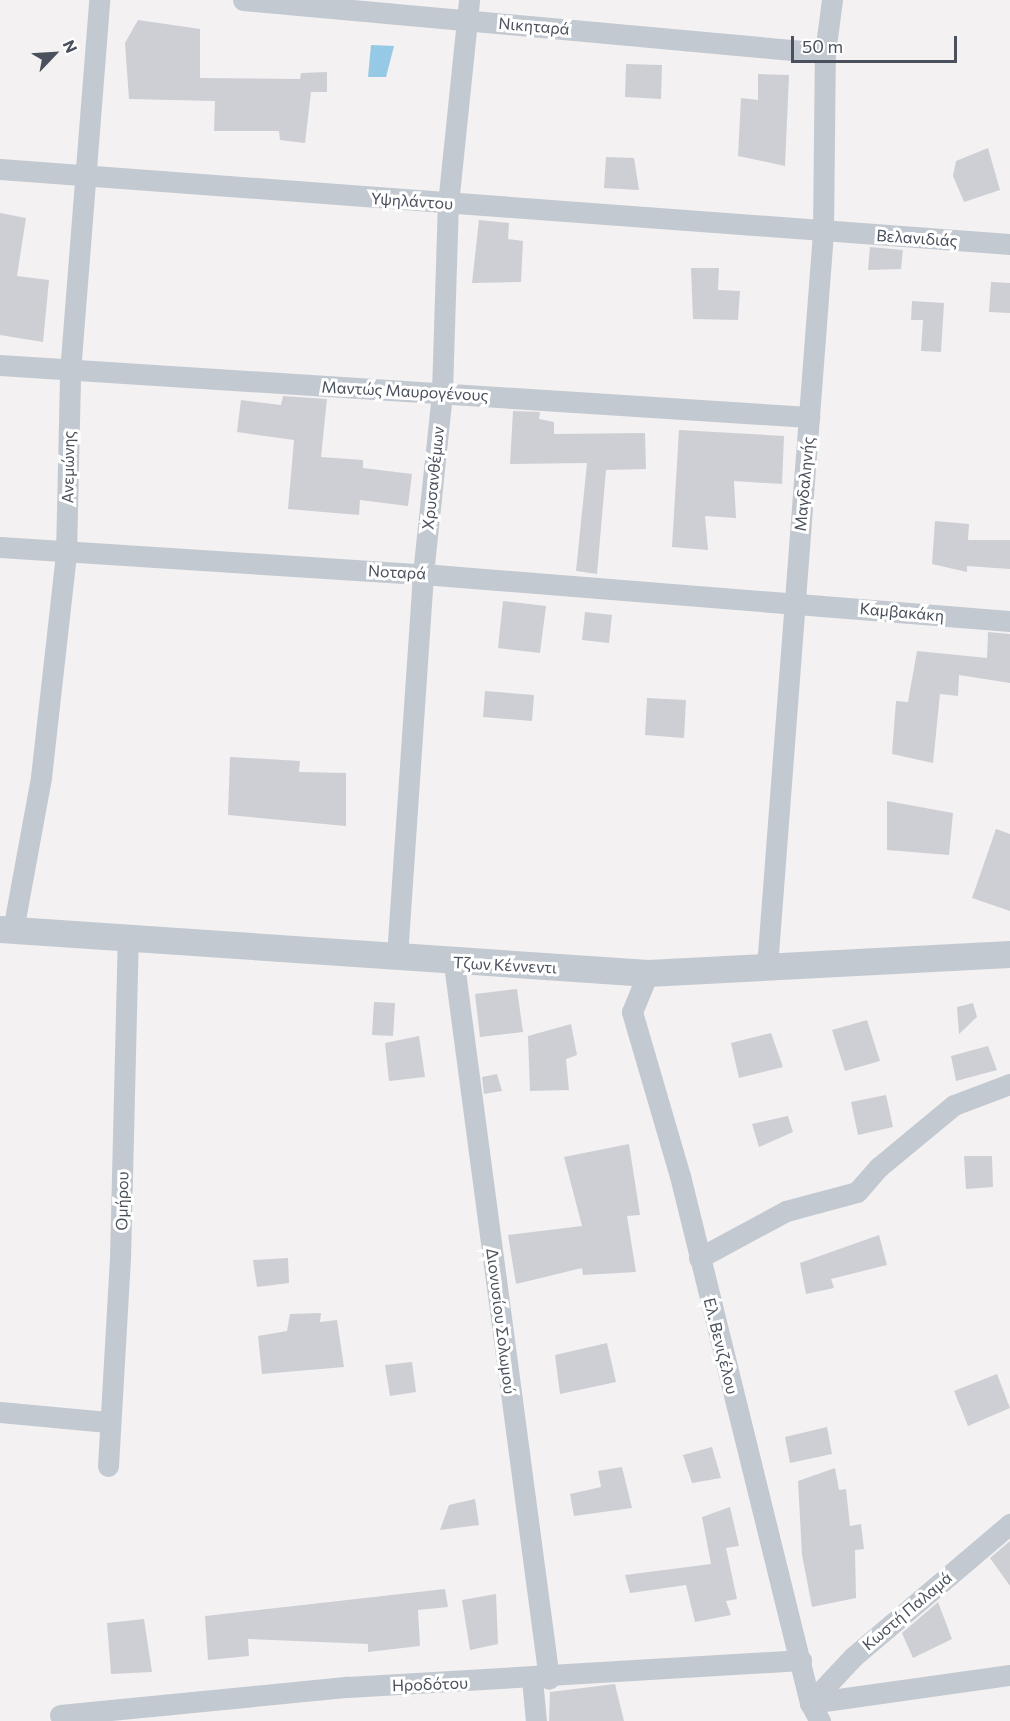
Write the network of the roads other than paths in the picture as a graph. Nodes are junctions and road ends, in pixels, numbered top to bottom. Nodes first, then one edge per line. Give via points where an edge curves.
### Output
1 (99, 0) edge
2 (243, 0) edge
3 (832, 0) edge
4 (469, 10) edge
5 (825, 53) junction
6 (0, 169) edge
7 (84, 176) junction
8 (448, 204) junction
9 (823, 232) junction
10 (1010, 244) edge
11 (0, 365) edge
12 (70, 372) junction
13 (442, 392) junction
14 (809, 417) junction
15 (0, 547) edge
16 (66, 554) junction
17 (423, 574) junction
18 (793, 603) junction
19 (1010, 621) edge
20 (6, 930) edge
21 (128, 936) junction
22 (1010, 954) edge
23 (397, 956) junction
24 (454, 964) junction
25 (767, 967) junction
26 (648, 972) junction
27 (1010, 1084) edge
28 (699, 1258) junction
29 (0, 1412) edge
30 (108, 1422) junction
31 (108, 1466) dead end
32 (1010, 1524) edge
33 (801, 1660) junction
34 (1010, 1675) edge
35 (541, 1679) junction
36 (813, 1715) edge
37 (60, 1716) dead end
38 (536, 1721) edge

1 - 7 street, Ανεμώνης
2 - 4 street, Νικηταρά
3 - 5 street, Μαγδαληνής
4 - 5 street, Νικηταρά
4 - 8 street, Χρυσανθέμων
5 - 9 street, Μαγδαληνής
6 - 7 street, Υψηλάντου
7 - 8 street, Υψηλάντου
7 - 12 street, Ανεμώνης
8 - 9 street, Υψηλάντου
8 - 13 street, Χρυσανθέμων
9 - 10 street, Βελανιδιάς
9 - 14 street, Μαγδαληνής
11 - 12 street, Μαντώς Μαυρογένους
12 - 13 street, Μαντώς Μαυρογένους
12 - 16 street, Ανεμώνης
13 - 14 street, Μαντώς Μαυρογένους
13 - 17 street, Χρυσανθέμων
14 - 18 street, Μαγδαληνής
15 - 16 street, Νοταρά
16 - 17 street, Νοταρά
16 - 20 street, Ανεμώνης via 42,777
17 - 18 street, Νοταρά
17 - 23 street, Χρυσανθέμων
18 - 19 street, Καμβακάκη
18 - 25 street, Μαγδαληνής
20 - 21 street, Τζων Κέννεντι
21 - 23 street, Τζων Κέννεντι
21 - 30 street, Ομήρου via 120,1258
22 - 25 street, Τζων Κέννεντι
23 - 24 street, Τζων Κέννεντι
24 - 26 street, Τζων Κέννεντι
24 - 35 street, Διονυσίου Σολωμού
25 - 26 street, Τζων Κέννεντι
26 - 28 street, Ελ. Βενιζέλου via 632,1012
27 - 28 street via 954,1105 879,1167 857,1192 786,1211
28 - 33 street, Ελ. Βενιζέλου
29 - 30 street
30 - 31 street, Ομήρου
32 - 36 street, Κωστή Παλαμά via 853,1657
33 - 35 street, Ηροδότου
33 - 36 street, Ελ. Βενιζέλου
34 - 36 street
35 - 37 street, Ηροδότου via 348,1687
35 - 38 street, Διονυσίου Σολωμού

